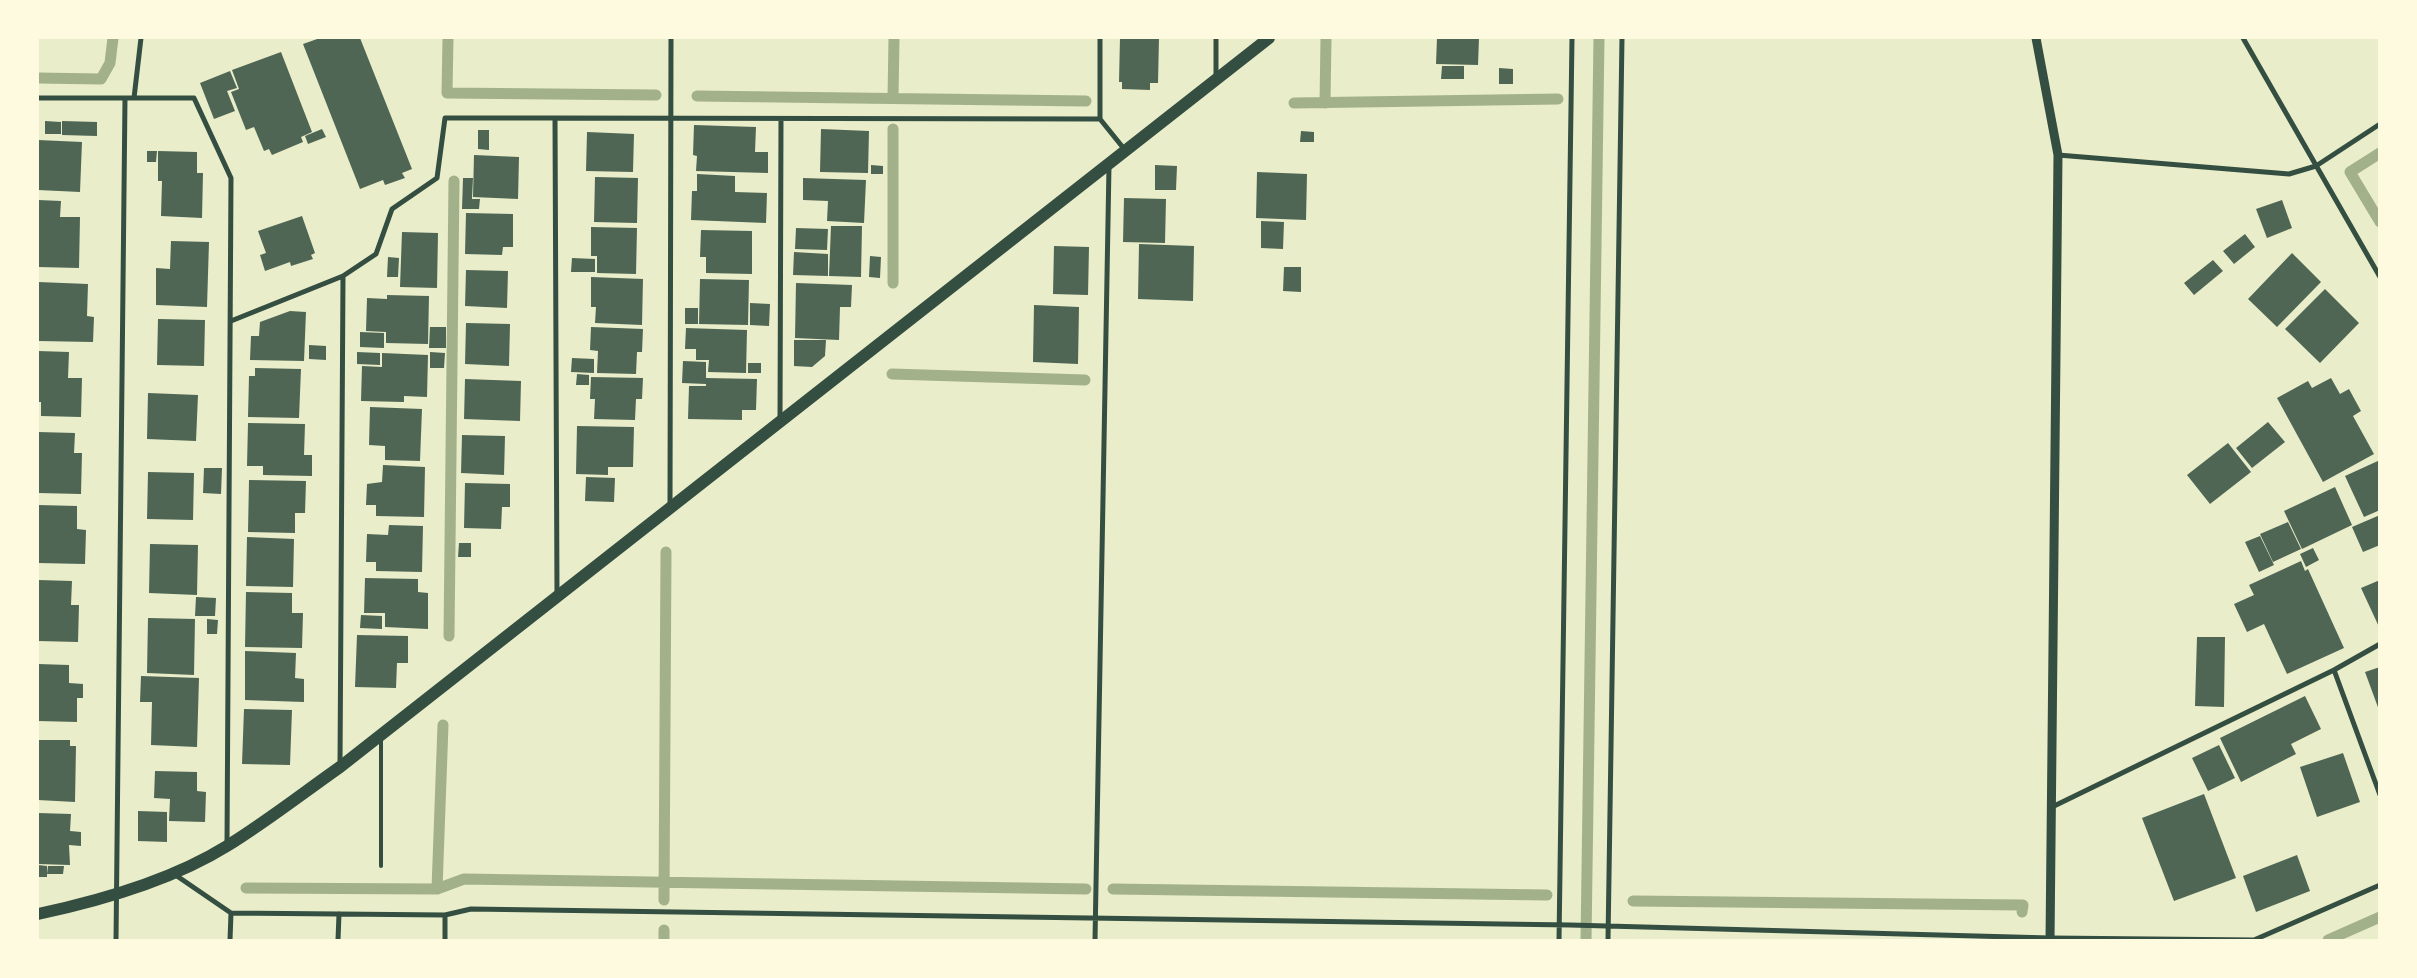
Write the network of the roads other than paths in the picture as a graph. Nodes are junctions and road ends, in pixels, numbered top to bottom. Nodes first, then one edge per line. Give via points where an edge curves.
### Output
1 (141, 38) edge
2 (671, 38) edge
3 (1100, 38) edge
4 (1216, 38) edge
5 (1269, 38) edge
6 (1572, 38) edge
7 (1622, 38) edge
8 (2036, 38) edge
9 (2243, 38) edge
10 (1216, 78) junction
11 (38, 98) edge
12 (125, 98) junction
13 (134, 98) junction
14 (555, 118) junction
15 (781, 118) junction
16 (669, 119) junction
17 (1100, 119) junction
18 (2380, 124) edge
19 (1125, 150) junction
20 (2058, 155) junction
21 (1109, 163) junction
22 (2316, 166) junction
23 (343, 276) junction
24 (2380, 277) edge
25 (231, 321) junction
26 (780, 422) junction
27 (670, 507) junction
28 (557, 596) junction
29 (2380, 644) edge
30 (2334, 670) junction
31 (382, 734) junction
32 (340, 767) junction
33 (2380, 795) edge
34 (2052, 807) junction
35 (227, 846) junction
36 (381, 866) dead end
37 (174, 874) junction
38 (2380, 886) edge
39 (116, 892) junction
40 (231, 913) junction
41 (38, 914) edge
42 (338, 914) junction
43 (445, 915) junction
44 (1095, 918) junction
45 (1559, 925) junction
46 (1608, 926) junction
47 (2050, 939) edge
48 (116, 940) edge
49 (230, 940) edge
50 (338, 940) edge
51 (445, 940) edge
52 (1095, 940) edge
53 (1559, 940) edge
54 (1608, 940) edge

1 - 13 street
2 - 16 street
3 - 17 street
4 - 10 street
5 - 10 main road
6 - 45 street
7 - 46 street
8 - 20 street
9 - 22 street
10 - 19 main road
11 - 12 street
12 - 13 street
12 - 39 street
13 - 25 street via 194,98 231,178
14 - 16 street
14 - 23 street via 445,118 437,178 392,209 376,254
14 - 28 street
15 - 16 street
15 - 17 street
15 - 26 street
16 - 27 street
17 - 19 street
18 - 22 street
19 - 21 main road
20 - 22 street via 2289,174
20 - 34 street
21 - 26 main road
21 - 44 street
22 - 24 street
23 - 25 street
23 - 32 street
25 - 35 street
26 - 27 main road
27 - 28 main road
28 - 31 main road
29 - 30 street
30 - 33 street
30 - 34 street
31 - 32 main road
31 - 36 lane
32 - 35 main road
34 - 47 street
35 - 37 main road
37 - 39 main road
37 - 40 street
38 - 47 street via 2254,940
39 - 41 main road via 69,908
39 - 48 street
40 - 42 street
40 - 49 street
42 - 43 street
42 - 50 street
43 - 44 street via 471,909
43 - 51 street
44 - 45 street
44 - 52 street
45 - 46 street
45 - 53 street
46 - 47 street
46 - 54 street

